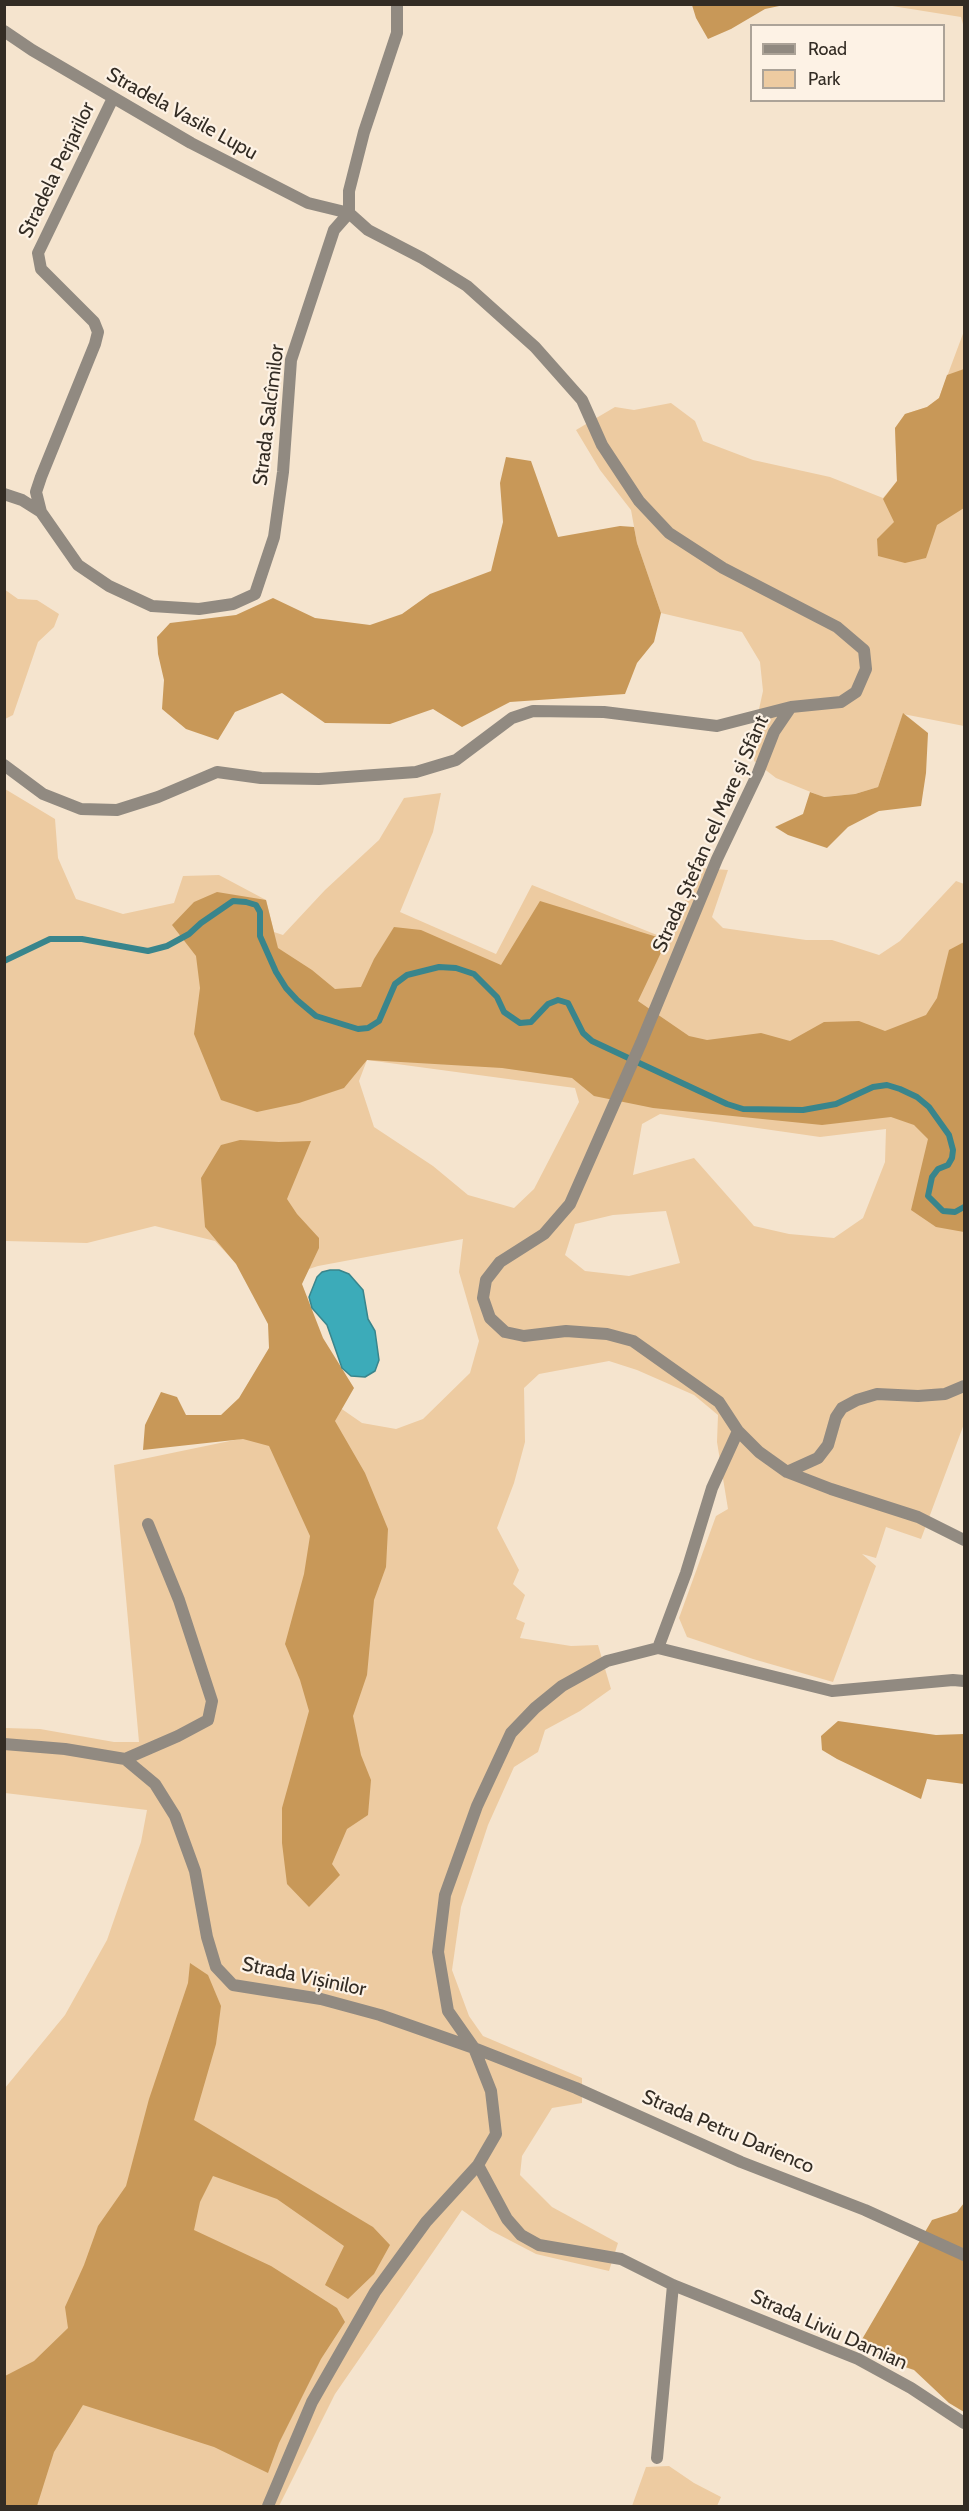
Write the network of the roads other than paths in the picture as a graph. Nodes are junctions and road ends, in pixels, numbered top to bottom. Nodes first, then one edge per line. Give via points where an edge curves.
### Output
1 (397, 4) edge
2 (4, 31) edge
3 (113, 98) junction
4 (349, 213) junction
5 (4, 494) edge
6 (41, 512) junction
7 (791, 707) junction
8 (4, 765) edge
9 (964, 1386) edge
10 (738, 1431) junction
11 (787, 1472) junction
12 (147, 1524) dead end
13 (964, 1540) edge
14 (658, 1648) junction
15 (964, 1681) edge
16 (4, 1744) edge
17 (125, 1759) junction
18 (474, 2048) junction
19 (478, 2165) junction
20 (964, 2255) edge
21 (673, 2285) junction
22 (964, 2423) edge
23 (657, 2458) dead end
24 (268, 2506) edge

1 - 4 street via 397,33 362,142 349,191
2 - 3 street, Stradela Vasile Lupu
3 - 4 street, Stradela Vasile Lupu via 308,203
3 - 6 street, Stradela Perjarilor via 38,253 41,269 94,322 98,332 36,492
4 - 6 street, Strada Salcîmilor via 334,230 291,360 274,537 255,594 233,604 199,609 152,606 109,586 78,565
4 - 7 street, Strada Ștefan cel Mare și Sfânt via 368,230 467,286 535,347 582,400 602,445 633,492 669,533 723,568 837,627 864,650 866,669 856,692 841,702
5 - 6 street
7 - 8 street via 717,726 604,712 533,711 513,718 456,760 416,772 319,779 217,772 117,810 81,809 43,794
7 - 10 street, Strada Ștefan cel Mare și Sfânt via 774,732 717,859 570,1204 544,1234 500,1262 486,1280 483,1298 490,1318 505,1332 524,1336 566,1331 607,1334 633,1341 719,1402
9 - 11 street via 945,1394 877,1394 857,1400 842,1408 828,1445 818,1458
10 - 11 street, Strada Ștefan cel Mare și Sfânt
10 - 14 street via 712,1488
11 - 13 street, Strada Ștefan cel Mare și Sfânt via 918,1517
12 - 17 street via 179,1600 212,1701 208,1720
14 - 15 street via 832,1691
14 - 18 street via 607,1661 562,1686 535,1708 511,1733 482,1796 445,1895 438,1952 448,2011
16 - 17 street
17 - 18 street, Strada Vișinilor via 155,1784 176,1816 195,1871 216,1967 233,1985 380,2014
18 - 19 street via 491,2091 496,2134
18 - 20 street, Strada Petru Darienco
19 - 21 street, Strada Liviu Damian via 507,2219 521,2235 539,2245 621,2259
19 - 24 street via 426,2222 375,2292 312,2402
21 - 22 street, Strada Liviu Damian via 858,2360 911,2388
21 - 23 street

